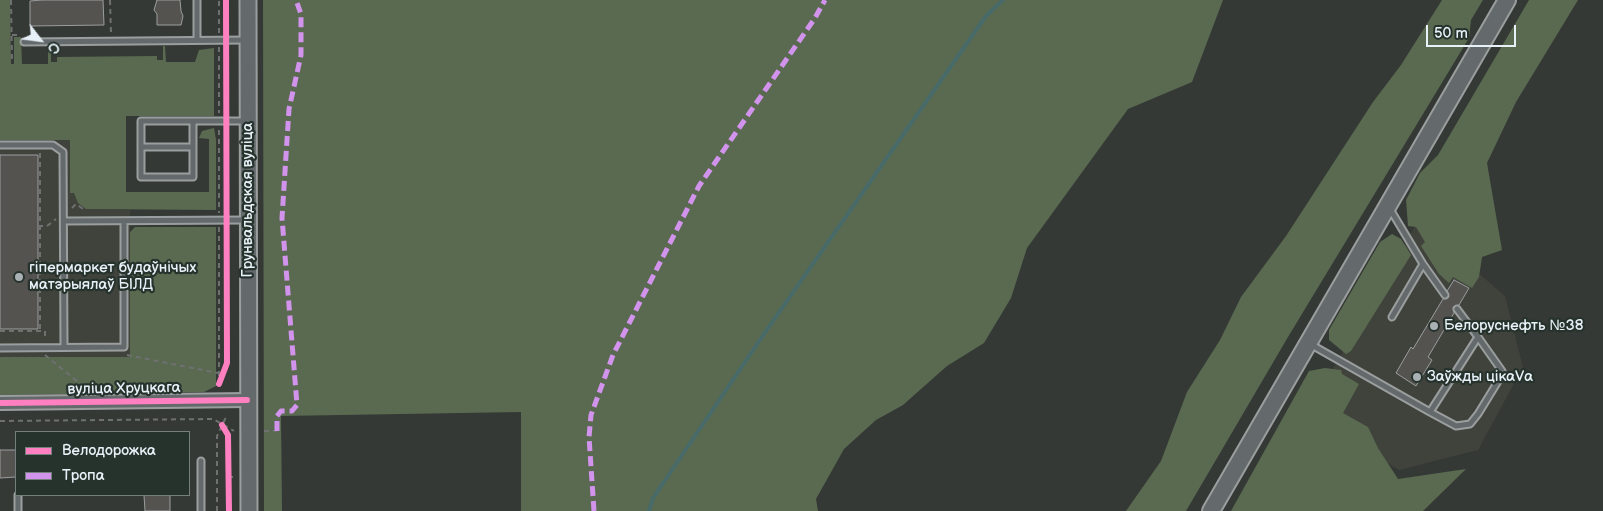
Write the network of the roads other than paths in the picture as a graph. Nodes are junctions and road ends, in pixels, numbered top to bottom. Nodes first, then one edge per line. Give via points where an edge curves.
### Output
1 (197, 0) edge
2 (248, 0) edge
3 (1507, 0) edge
4 (197, 40) junction
5 (248, 40) junction
6 (24, 42) dead end
7 (248, 121) junction
8 (193, 122) junction
9 (0, 145) edge
10 (141, 147) junction
11 (193, 147) junction
12 (1388, 204) junction
13 (124, 220) junction
14 (248, 220) junction
15 (64, 221) junction
16 (1423, 264) junction
17 (1445, 295) dead end
18 (1456, 309) dead end
19 (1392, 317) dead end
20 (1478, 337) junction
21 (1307, 343) junction
22 (64, 347) junction
23 (0, 348) edge
24 (247, 400) junction
25 (0, 403) edge
26 (1430, 412) junction
27 (201, 461) dead end
28 (18, 496) edge
29 (18, 511) edge
30 (201, 511) edge
31 (249, 511) edge
32 (1211, 511) edge

1 - 4 lane
2 - 5 main road, Грунвальдская вуліца
3 - 12 main road
4 - 5 lane
4 - 6 lane
5 - 7 main road, Грунвальдская вуліца
7 - 8 lane
7 - 14 main road, Грунвальдская вуліца
8 - 10 lane via 141,122
8 - 11 lane
9 - 15 lane via 53,145 60,148 64,156
10 - 11 lane
10 - 11 lane via 141,177 193,177
12 - 16 lane
12 - 21 main road
13 - 14 lane
13 - 15 lane
13 - 22 lane via 124,347
14 - 24 main road, Грунвальдская вуліца
15 - 22 lane
16 - 17 lane
16 - 19 lane
18 - 20 lane
20 - 26 lane
20 - 26 lane via 1502,371 1498,383 1470,424 1456,426
21 - 26 lane
21 - 32 main road
22 - 23 lane
24 - 25 street, вуліца Хруцкага
24 - 31 main road
27 - 30 lane
28 - 29 lane

